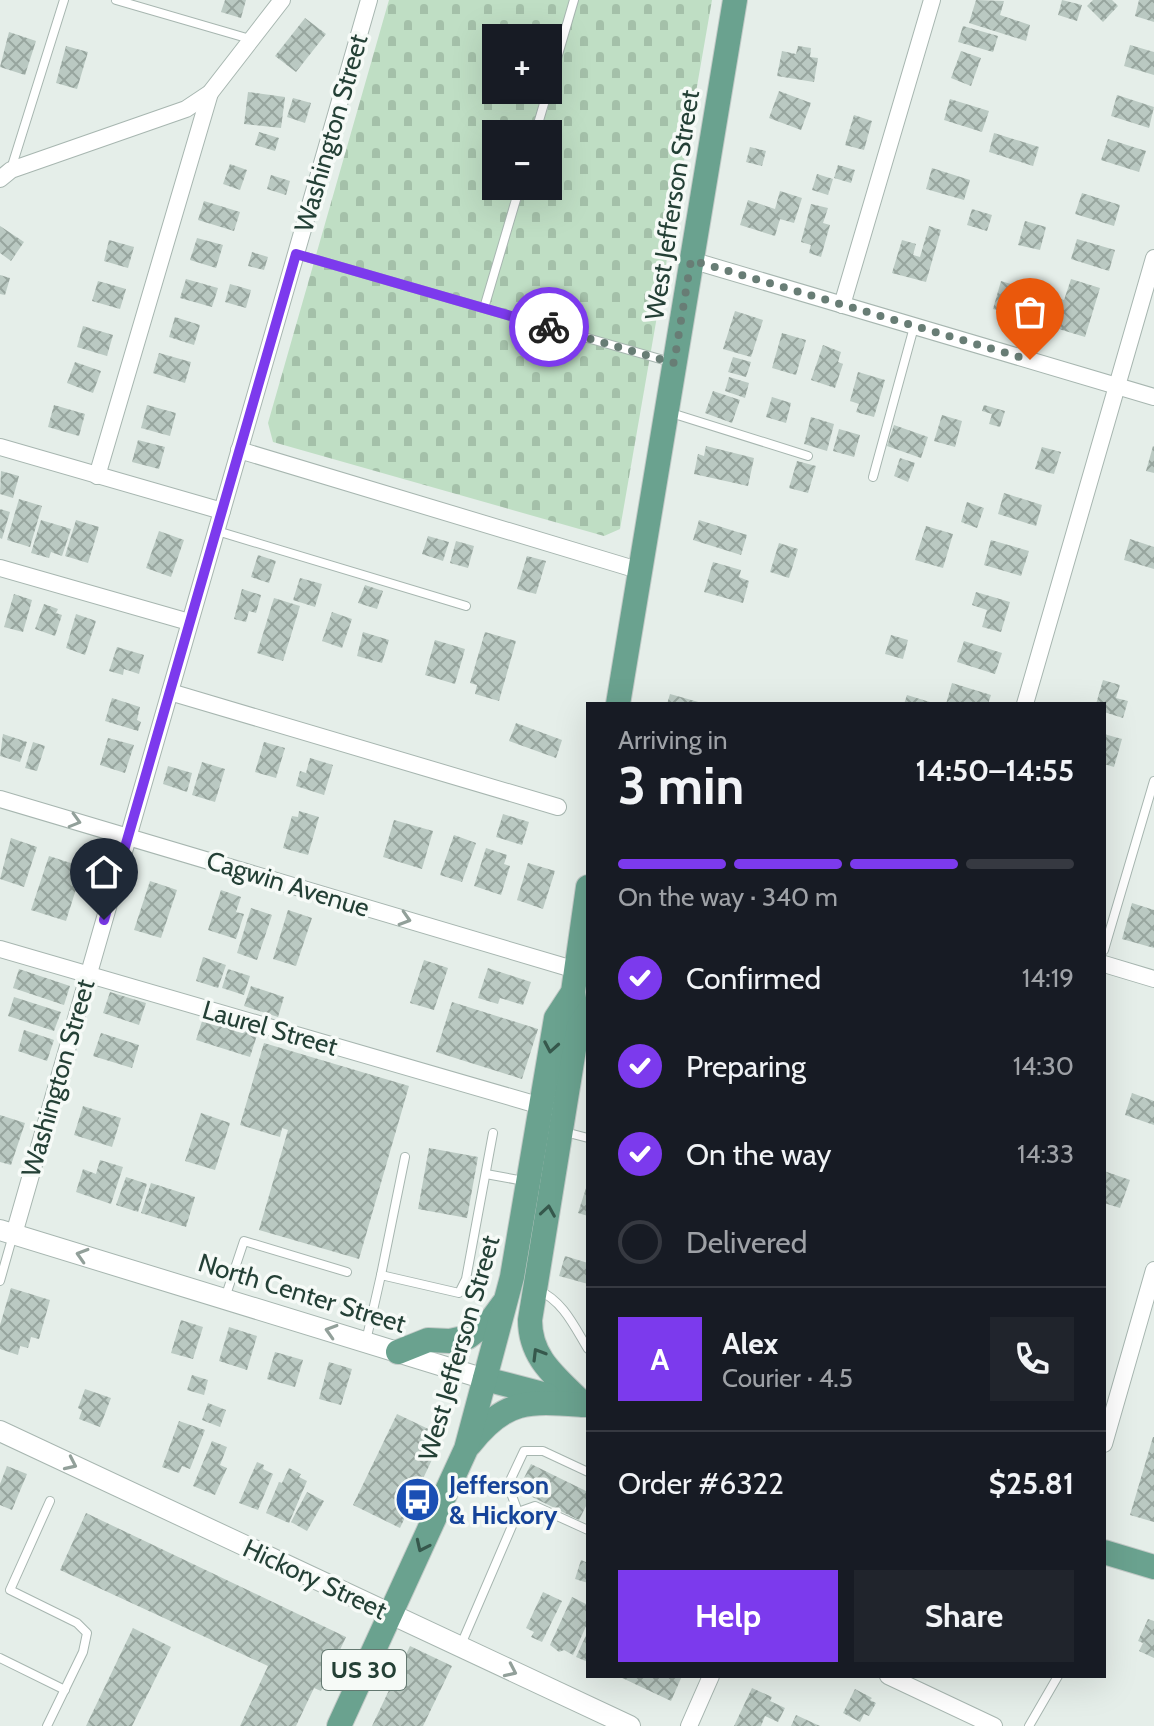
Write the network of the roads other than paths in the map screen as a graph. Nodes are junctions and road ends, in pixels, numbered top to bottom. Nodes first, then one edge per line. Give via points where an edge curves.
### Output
1 (64, 0) edge
2 (116, 0) edge
3 (282, 0) edge
4 (369, 0) edge
5 (574, 0) edge
6 (735, 0) edge
7 (932, 0) edge
8 (250, 39) junction
9 (562, 41) edge
10 (210, 93) junction
11 (6, 175) edge
12 (516, 200) edge
13 (296, 254) junction
14 (1154, 258) edge
15 (691, 260) junction
16 (842, 305) junction
17 (484, 308) junction
18 (915, 326) junction
19 (674, 363) junction
20 (1116, 386) junction
21 (1154, 397) edge
22 (667, 411) junction
23 (0, 447) edge
24 (239, 450) junction
25 (808, 456) dead end
26 (97, 476) junction
27 (873, 477) dead end
28 (222, 511) junction
29 (216, 531) junction
30 (0, 568) edge
31 (641, 571) junction
32 (466, 606) dead end
33 (189, 622) junction
34 (170, 692) junction
35 (618, 702) edge
36 (1026, 702) edge
37 (1154, 781) edge
38 (0, 799) edge
39 (558, 807) dead end
40 (128, 837) junction
41 (586, 900) edge
42 (1106, 943) edge
43 (0, 949) edge
44 (1106, 965) edge
45 (88, 975) junction
46 (1154, 979) edge
47 (574, 981) junction
48 (583, 1027) edge
49 (555, 1116) junction
50 (493, 1133) dead end
51 (586, 1137) edge
52 (405, 1157) dead end
53 (486, 1174) junction
54 (528, 1182) junction
55 (7, 1232) edge
56 (347, 1272) dead end
57 (381, 1275) junction
58 (1153, 1279) edge
59 (0, 1281) edge
60 (535, 1288) junction
61 (225, 1299) junction
62 (507, 1299) junction
63 (366, 1342) junction
64 (586, 1346) edge
65 (398, 1352) junction
66 (485, 1379) junction
67 (586, 1405) edge
68 (0, 1431) edge
69 (1106, 1437) edge
70 (466, 1449) junction
71 (586, 1471) edge
72 (50, 1501) dead end
73 (518, 1512) junction
74 (586, 1529) edge
75 (1107, 1556) edge
76 (1154, 1567) edge
77 (5, 1590) edge
78 (390, 1614) junction
79 (460, 1647) junction
80 (0, 1658) edge
81 (710, 1678) edge
82 (892, 1678) edge
83 (1057, 1678) edge
84 (65, 1690) junction
85 (47, 1726) edge
86 (339, 1726) edge
87 (630, 1726) edge
88 (689, 1726) edge
89 (994, 1726) edge
90 (1029, 1726) edge

1 - 11 lane
2 - 8 lane
3 - 8 street
4 - 13 street, Washington Street
5 - 9 lane
6 - 15 main road, West Jefferson Street
7 - 16 street
8 - 10 street
10 - 11 street via 186,109
10 - 26 street
12 - 17 lane
13 - 17 lane
13 - 24 street, Washington Street
14 - 20 street
15 - 16 street
15 - 19 main road, West Jefferson Street
16 - 18 street
17 - 19 lane
18 - 20 street
18 - 27 lane
19 - 22 main road, West Jefferson Street
20 - 21 street
20 - 36 street
22 - 25 lane
22 - 31 main road, West Jefferson Street
23 - 26 street
24 - 28 street, Washington Street
24 - 31 street
26 - 28 street
28 - 29 street, Washington Street
29 - 32 lane
29 - 33 street, Washington Street
30 - 33 street
31 - 35 main road, West Jefferson Street
33 - 34 street, Washington Street
34 - 39 street
34 - 40 street, Washington Street
37 - 42 lane
38 -> 40 street, Cagwin Avenue
40 - 45 street, Washington Street
40 -> 47 street, Cagwin Avenue
41 - 47 main road, West Jefferson Street
43 - 45 street, Laurel Street
44 - 46 street
45 - 49 street, Laurel Street
45 - 55 street, Washington Street
47 - 48 main road
47 -> 49 main road, West Jefferson Street via 556,1018
48 - 49 main road via 575,1082
49 - 51 lane
49 - 54 main road, West Jefferson Street
60 -> 49 main road
50 - 53 lane
52 - 57 lane
53 - 54 lane
53 - 57 lane via 459,1293
54 - 62 main road, West Jefferson Street
55 - 59 lane
61 -> 55 street, North Center Street
56 - 61 lane via 244,1241
57 - 63 lane
58 - 69 street
60 - 64 lane via 560,1304
67 -> 60 main road via 536,1355 530,1338
63 -> 61 street, North Center Street
62 - 65 main road via 468,1337 428,1340
62 - 66 main road, West Jefferson Street
63 - 65 street, North Center Street
65 - 66 street, North Center Street
66 - 67 main road, North Center Street
66 - 70 main road, West Jefferson Street / US 30
67 - 70 main road via 523,1403 496,1416
68 -> 78 street, Hickory Street
70 -> 78 main road, West Jefferson Street / US 30
71 - 73 lane via 543,1451 524,1451 508,1485
72 - 77 lane
73 - 74 lane via 535,1506
73 - 79 lane
75 - 76 main road
77 - 84 lane via 77,1623 87,1633
78 - 79 street, Hickory Street
78 - 86 main road, West Jefferson Street / US 30
79 -> 87 street, Hickory Street
80 - 84 lane
81 - 88 street
82 - 89 street
83 - 90 lane
84 - 85 lane

